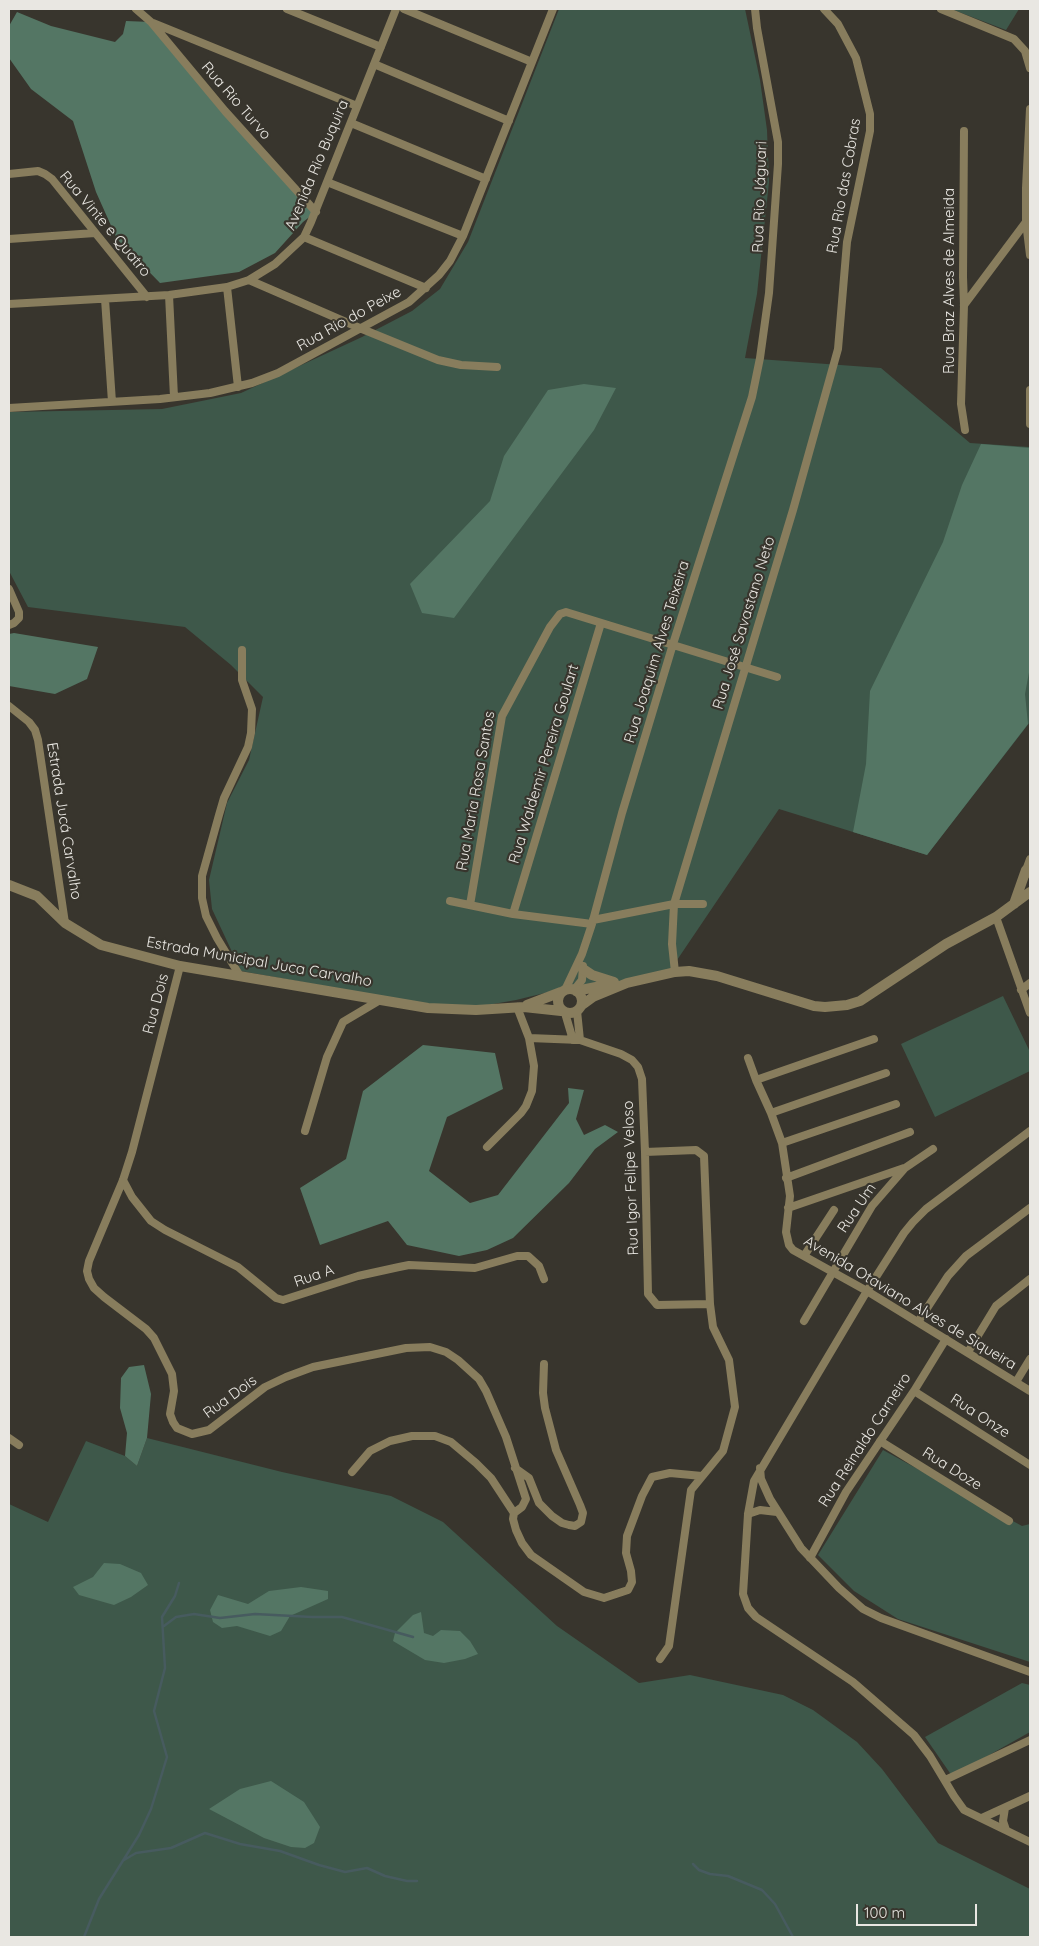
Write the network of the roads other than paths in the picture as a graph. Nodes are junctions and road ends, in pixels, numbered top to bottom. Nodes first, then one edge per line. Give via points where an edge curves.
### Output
1 (136, 9) edge
2 (287, 9) edge
3 (396, 9) edge
4 (404, 9) edge
5 (553, 9) edge
6 (755, 9) edge
7 (824, 9) edge
8 (941, 9) edge
9 (151, 22) junction
10 (381, 46) junction
11 (532, 62) junction
12 (374, 64) junction
13 (1030, 68) edge
14 (357, 106) junction
15 (1030, 109) edge
16 (509, 121) junction
17 (350, 123) junction
18 (964, 131) dead end
19 (9, 174) edge
20 (486, 179) junction
21 (327, 182) junction
22 (316, 212) junction
23 (1028, 224) edge
24 (95, 233) junction
25 (463, 236) junction
26 (304, 237) junction
27 (9, 238) edge
28 (1030, 255) edge
29 (250, 280) junction
30 (227, 287) junction
31 (426, 288) junction
32 (169, 295) junction
33 (147, 297) junction
34 (105, 299) junction
35 (9, 304) edge
36 (964, 305) junction
37 (362, 329) junction
38 (838, 350) joint
39 (760, 358) joint
40 (497, 367) dead end
41 (238, 387) junction
42 (1030, 390) edge
43 (174, 397) junction
44 (112, 402) junction
45 (9, 408) edge
46 (1030, 424) edge
47 (965, 430) dead end
48 (9, 589) edge
49 (601, 622) junction
50 (9, 625) edge
51 (673, 644) junction
52 (242, 650) dead end
53 (746, 667) junction
54 (777, 677) dead end
55 (9, 706) edge
56 (1030, 859) edge
57 (1028, 872) edge
58 (9, 885) edge
59 (1030, 892) edge
60 (450, 901) dead end
61 (674, 904) junction
62 (703, 904) dead end
63 (1014, 904) junction
64 (470, 905) junction
65 (514, 914) junction
66 (996, 917) junction
67 (593, 922) junction
68 (65, 923) junction
69 (582, 954) junction
70 (180, 966) junction
71 (583, 969) junction
72 (674, 972) junction
73 (240, 976) junction
74 (622, 983) junction
75 (1030, 983) edge
76 (1021, 990) junction
77 (569, 991) junction
78 (380, 1000) junction
79 (520, 1007) junction
80 (580, 1008) junction
81 (563, 1012) junction
82 (1030, 1013) edge
83 (529, 1038) junction
84 (874, 1039) dead end
85 (577, 1040) junction
86 (748, 1058) dead end
87 (886, 1072) dead end
88 (756, 1080) junction
89 (896, 1104) dead end
90 (771, 1112) junction
91 (305, 1131) dead end
92 (1030, 1131) edge
93 (910, 1132) dead end
94 (782, 1143) junction
95 (487, 1147) dead end
96 (933, 1149) dead end
97 (645, 1152) junction
98 (905, 1168) junction
99 (786, 1178) junction
100 (123, 1180) junction
101 (788, 1208) junction
102 (1030, 1208) edge
103 (834, 1210) dead end
104 (804, 1256) junction
105 (833, 1272) junction
106 (544, 1279) dead end
107 (1030, 1279) edge
108 (867, 1291) junction
109 (710, 1304) junction
110 (804, 1321) dead end
111 (918, 1322) junction
112 (946, 1338) junction
113 (968, 1352) junction
114 (1030, 1359) edge
115 (544, 1364) dead end
116 (1016, 1382) junction
117 (914, 1391) junction
118 (1030, 1391) edge
119 (9, 1438) edge
120 (880, 1441) junction
121 (19, 1445) dead end
122 (1030, 1465) edge
123 (516, 1468) junction
124 (760, 1468) junction
125 (352, 1472) dead end
126 (702, 1476) junction
127 (777, 1512) junction
128 (514, 1513) junction
129 (748, 1514) junction
130 (1009, 1521) dead end
131 (810, 1558) junction
132 (660, 1659) dead end
133 (1030, 1672) edge
134 (1030, 1740) edge
135 (945, 1780) junction
136 (1030, 1796) edge
137 (1005, 1808) junction
138 (982, 1818) junction
139 (1006, 1830) junction
140 (1030, 1842) edge

1 - 9 street, Rua Rio Turvo
2 - 10 street
3 - 10 street, Avenida Rio Buquira
4 - 11 street
5 - 11 street, Rua Rio do Peixe
6 - 39 street, Rua Rio Jáguari via 778,142 769,293
7 - 38 street, Rua Rio das Cobras via 838,24 856,58 870,114 870,132 847,242
8 - 13 street via 1014,39 1024,51
9 - 14 street
9 - 22 street, Rua Rio Turvo
10 - 12 street, Avenida Rio Buquira
11 - 16 street, Rua Rio do Peixe
12 - 14 street, Avenida Rio Buquira
12 - 16 street
14 - 17 street, Avenida Rio Buquira
15 - 23 street
16 - 20 street, Rua Rio do Peixe
17 - 20 street
17 - 21 street, Avenida Rio Buquira
18 - 36 street, Rua Braz Alves de Almeida
19 - 24 street, Rua Vinte e Quatro via 45,174
20 - 25 street, Rua Rio do Peixe
21 - 22 street, Avenida Rio Buquira
21 - 25 street
22 - 26 street, Avenida Rio Buquira
23 - 28 street
23 - 36 street
24 - 27 street
24 - 33 street, Rua Vinte e Quatro
25 - 31 street, Rua Rio do Peixe via 450,261
26 - 29 street, Avenida Rio Buquira via 275,264
26 - 31 street
29 - 30 street, Avenida Rio Buquira
29 - 37 street
30 - 32 street, Avenida Rio Buquira
30 - 41 street
31 - 37 street, Rua Rio do Peixe via 409,302
32 - 33 street, Avenida Rio Buquira
32 - 43 street
33 - 34 street, Avenida Rio Buquira
34 - 35 street, Avenida Rio Buquira
34 - 44 street
36 - 47 street, Rua Braz Alves de Almeida via 961,404
37 - 40 street via 452,364
37 - 41 street, Rua Rio do Peixe via 278,372
38 - 53 street, Rua José Savastano Neto
39 - 51 street, Rua Joaquim Alves Teixeira via 752,398
41 - 43 street, Rua Rio do Peixe
42 - 46 street
43 - 44 street, Rua Rio do Peixe
44 - 45 street, Rua Rio do Peixe
48 - 50 street via 19,612 19,618
49 - 51 street
49 - 64 street, Rua Maria Rosa Santos via 566,612 560,614 502,716
49 - 65 street, Rua Waldemir Pereira Goulart
51 - 53 street
51 - 67 street, Rua Joaquim Alves Teixeira via 622,812
52 - 73 street via 242,680 252,709 251,733 248,747 224,798 202,876 206,916
53 - 54 street
53 - 61 street, Rua José Savastano Neto
55 - 68 street, Estrada Jucá Carvalho via 29,722 38,740
56 - 57 street
57 - 63 street
58 - 68 street, Estrada Municipal Juca Carvalho via 37,896
59 - 63 street
60 - 64 street
61 - 62 street
61 - 67 street
61 - 72 street, Rua José Savastano Neto
63 - 66 street
64 - 65 street
65 - 67 street
66 - 72 street via 946,944 860,1001 847,1005 814,1006 702,972
66 - 76 street
67 - 69 street, Rua Joaquim Alves Teixeira
68 - 70 street, Estrada Municipal Juca Carvalho via 101,945
69 - 71 street
69 - 77 street, Rua Joaquim Alves Teixeira
70 - 73 street, Estrada Municipal Juca Carvalho
70 - 100 street, Rua Dois
71 - 74 street via 592,975
71 - 77 street via 582,980
72 - 74 street
73 - 78 street, Estrada Municipal Juca Carvalho
74 - 77 street
74 - 80 street via 593,997
75 - 76 street
76 - 82 street
77 - 79 street
77 - 80 street via 581,997
77 - 81 street via 557,1000
78 - 79 street, Estrada Municipal Juca Carvalho via 428,1008 476,1010
78 - 91 street via 343,1022 327,1057
79 - 81 street
79 - 83 street
80 - 81 street via 571,1014
80 - 85 street
81 - 85 street
83 - 85 street, Rua Igor Felipe Veloso
83 - 95 street via 534,1066 529,1099 521,1113
84 - 88 street
85 - 97 street, Rua Igor Felipe Veloso via 620,1054 638,1067 642,1079
86 - 88 street, Avenida Otaviano Alves de Siqueira
87 - 90 street
88 - 90 street, Avenida Otaviano Alves de Siqueira
89 - 94 street
90 - 94 street, Avenida Otaviano Alves de Siqueira
92 - 108 street via 926,1209 904,1233
93 - 99 street
94 - 99 street, Avenida Otaviano Alves de Siqueira
96 - 98 street, Rua Um
97 - 109 street via 696,1150 704,1156
97 - 109 street, Rua Igor Felipe Veloso via 648,1294 657,1305
98 - 101 street
98 - 105 street, Rua Um via 872,1206
99 - 101 street, Avenida Otaviano Alves de Siqueira via 790,1196
100 - 106 street, Rua A via 151,1221 238,1268 283,1300 399,1266 475,1268 517,1256 528,1256 539,1266
100 - 123 street, Rua Dois via 87,1271 94,1288 154,1338 172,1374 174,1391 170,1414 178,1428 192,1434 209,1430 265,1387 313,1367 406,1348 430,1348 446,1352 478,1379 499,1419
101 - 104 street, Avenida Otaviano Alves de Siqueira via 786,1232 789,1244
102 - 111 street via 966,1256 948,1276
103 - 104 street
104 - 105 street, Avenida Otaviano Alves de Siqueira
105 - 108 street, Avenida Otaviano Alves de Siqueira
105 - 110 street, Rua Um
107 - 113 street via 996,1306
108 - 111 street, Avenida Otaviano Alves de Siqueira
108 - 124 street
109 - 126 street via 713,1327 729,1360 735,1407 723,1450
111 - 112 street, Avenida Otaviano Alves de Siqueira
112 - 113 street, Avenida Otaviano Alves de Siqueira
112 - 117 street, Rua Reinaldo Carneiro
113 - 116 street, Avenida Otaviano Alves de Siqueira
114 - 116 street
115 - 123 street via 545,1408 556,1450 583,1513 581,1522 569,1525 552,1516 539,1504 529,1478
116 - 118 street, Avenida Otaviano Alves de Siqueira
117 - 120 street, Rua Reinaldo Carneiro
117 - 122 street, Rua Onze
119 - 121 street
120 - 130 street, Rua Doze
120 - 131 street, Rua Reinaldo Carneiro via 846,1492
123 - 128 street, Rua Dois via 526,1499
124 - 127 street via 761,1479
124 - 129 street via 754,1481
125 - 128 street via 370,1451 390,1441 421,1435 444,1438 491,1478
126 - 128 street via 670,1472 652,1477 627,1536 626,1553 632,1582 622,1594 604,1598 584,1592 532,1555 516,1530
126 - 132 street via 691,1490 669,1646
127 - 129 street via 760,1510
127 - 131 street
129 - 135 street via 743,1594 748,1608 756,1617 876,1701 914,1735
131 - 133 street via 857,1604 881,1618
134 - 135 street
135 - 138 street via 964,1810
136 - 137 street
137 - 138 street
137 - 139 street via 1002,1814
138 - 139 street
139 - 140 street

